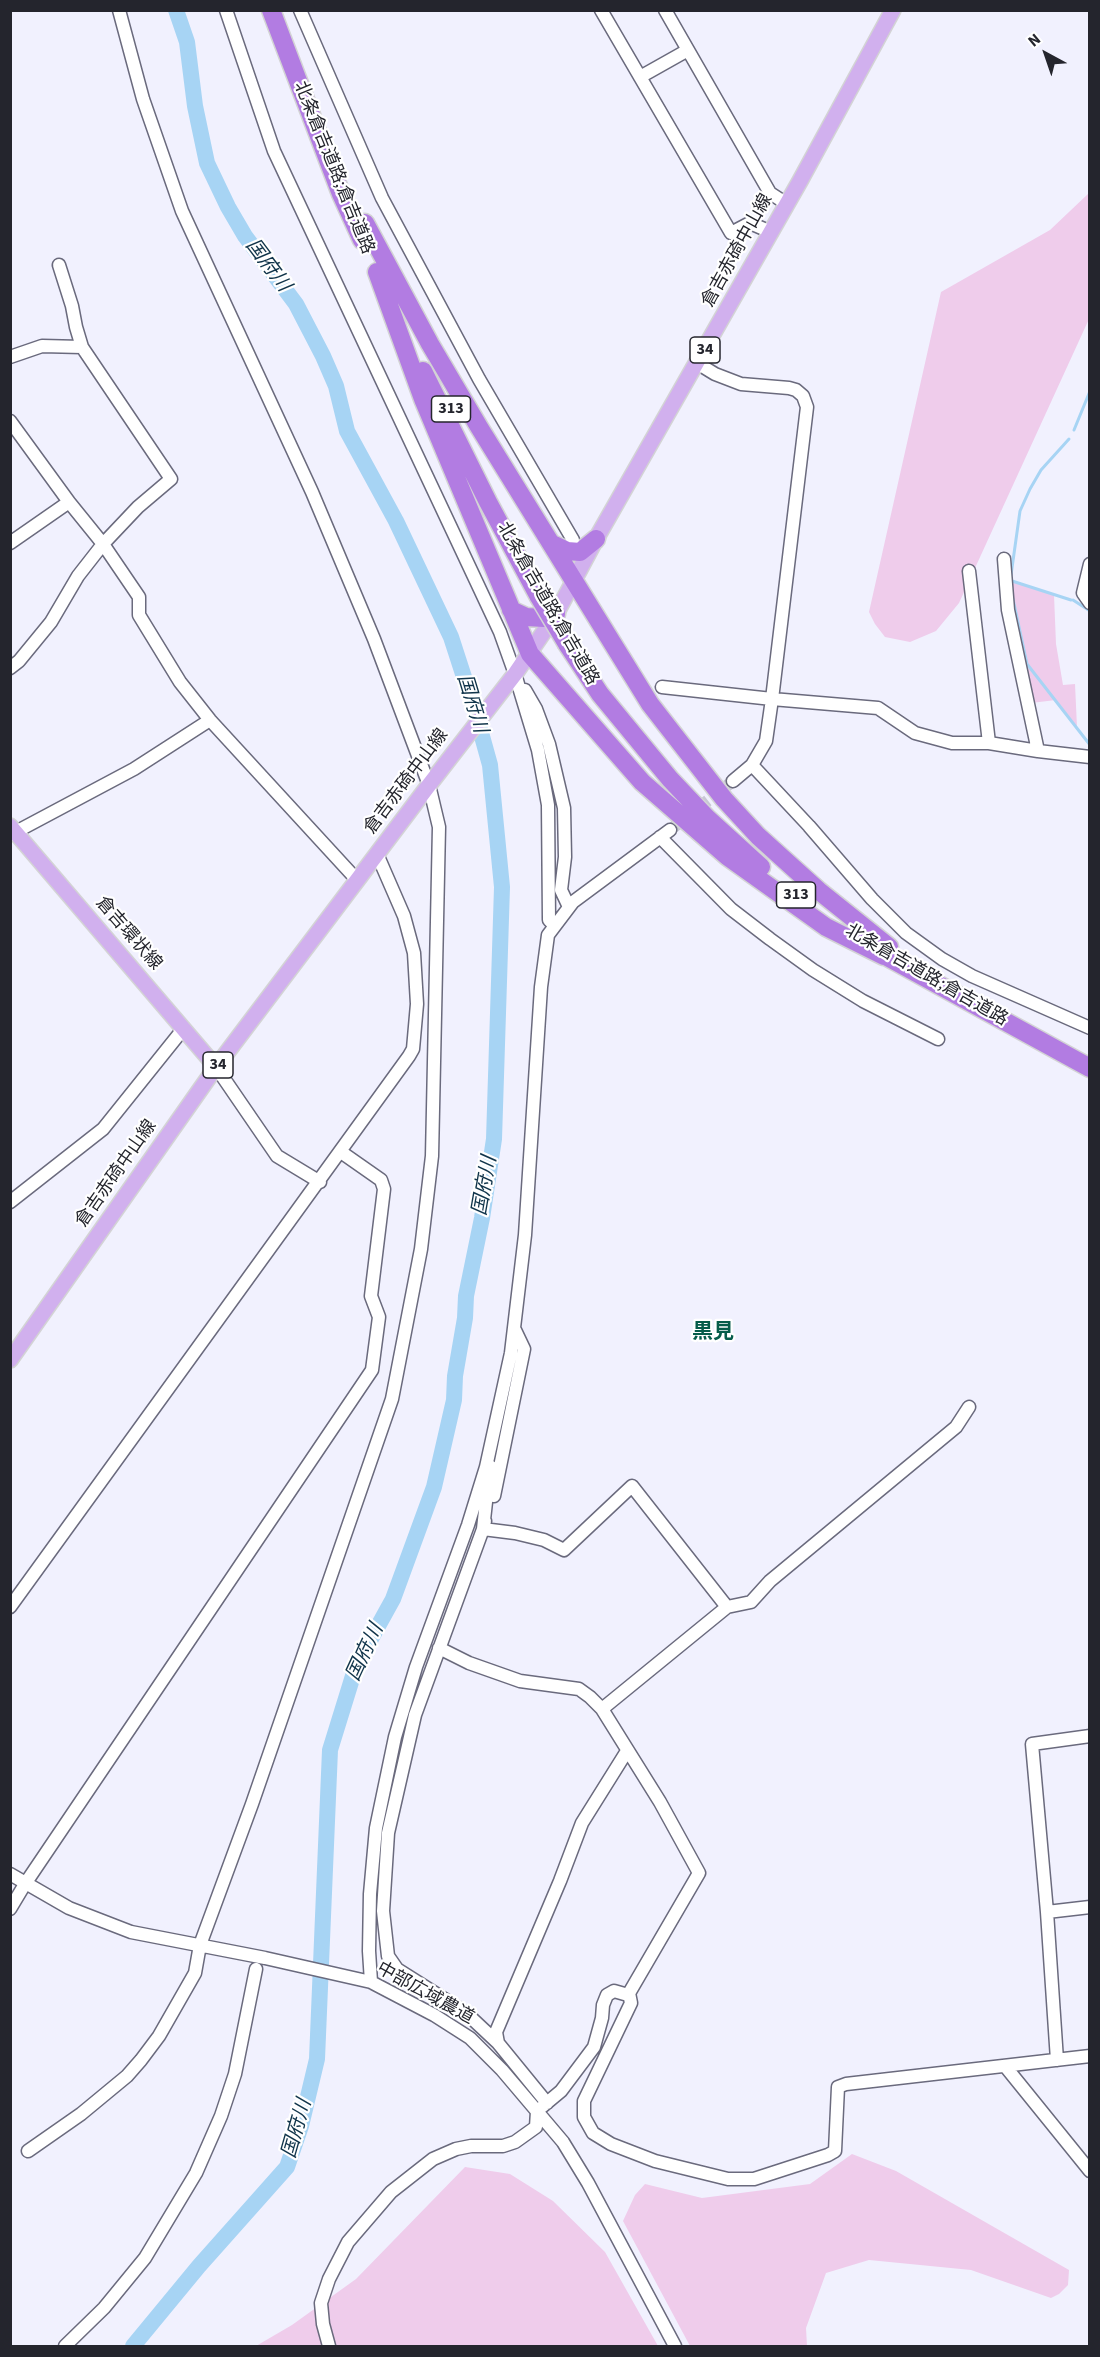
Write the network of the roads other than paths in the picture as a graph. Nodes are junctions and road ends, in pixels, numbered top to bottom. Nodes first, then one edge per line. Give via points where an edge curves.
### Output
1 (119, 10) edge
2 (226, 10) edge
3 (271, 10) edge
4 (280, 10) edge
5 (300, 10) edge
6 (601, 10) edge
7 (665, 10) edge
8 (893, 10) edge
9 (688, 50) junction
10 (640, 77) junction
11 (787, 204) junction
12 (365, 223) junction
13 (771, 232) junction
14 (59, 266) dead end
15 (377, 272) junction
16 (82, 347) junction
17 (10, 357) edge
18 (697, 363) junction
19 (10, 421) edge
20 (69, 502) junction
21 (596, 539) junction
22 (573, 540) dead end
23 (10, 543) edge
24 (103, 544) junction
25 (552, 544) junction
26 (1004, 559) dead end
27 (1089, 564) edge
28 (969, 570) dead end
29 (575, 582) junction
30 (543, 594) junction
31 (1089, 603) edge
32 (511, 610) junction
33 (556, 614) junction
34 (530, 654) junction
35 (10, 668) edge
36 (512, 679) junction
37 (662, 687) dead end
38 (772, 699) junction
39 (210, 720) junction
40 (989, 743) junction
41 (1038, 751) junction
42 (1089, 757) edge
43 (752, 765) junction
44 (431, 781) junction
45 (733, 781) tunnel mouth
46 (12, 831) edge
47 (377, 854) junction
48 (357, 880) junction
49 (568, 907) junction
50 (554, 925) junction
51 (886, 951) junction
52 (184, 1028) junction
53 (1089, 1028) edge
54 (938, 1038) dead end
55 (1089, 1060) edge
56 (216, 1067) junction
57 (1089, 1068) edge
58 (341, 1152) junction
59 (320, 1182) junction
60 (10, 1202) edge
61 (514, 1328) junction
62 (10, 1360) edge
63 (969, 1407) dead end
64 (488, 1456) junction
65 (483, 1529) junction
66 (10, 1607) edge
67 (727, 1607) junction
68 (439, 1648) junction
69 (602, 1709) junction
70 (1089, 1736) edge
71 (627, 1751) junction
72 (10, 1874) edge
73 (25, 1884) junction
74 (1089, 1907) edge
75 (10, 1910) edge
76 (1047, 1912) junction
77 (205, 1947) junction
78 (256, 1969) dead end
79 (371, 1982) junction
80 (629, 1993) junction
81 (498, 2043) junction
82 (1089, 2056) edge
83 (1057, 2060) junction
84 (1005, 2066) junction
85 (542, 2107) junction
86 (28, 2151) dead end
87 (1089, 2171) edge
88 (65, 2346) edge
89 (329, 2346) edge
90 (675, 2346) edge

1 - 44 street via 182,212 312,492
2 - 36 street via 274,151 500,632
3 - 15 highway, 北条倉吉道路;倉吉道路 / 313 via 342,194
4 - 12 highway, 北条倉吉道路;倉吉道路 / 313
5 - 22 street via 382,198 479,379
6 - 10 street
7 - 9 street
8 - 11 main road, 倉吉赤碕中山線 / 34
9 - 10 street
9 - 11 street via 770,193
10 - 13 street via 731,233 750,223
11 - 13 main road, 倉吉赤碕中山線 / 34
12 - 25 highway via 462,399
12 - 30 highway, 北条倉吉道路;倉吉道路 / 313 via 434,375
13 - 18 main road, 倉吉赤碕中山線 / 34
14 - 16 street
15 - 30 highway, 北条倉吉道路;倉吉道路 / 313 via 488,502
15 - 32 highway via 423,399
16 - 17 street via 42,346
16 - 24 street via 171,479
18 - 21 main road, 倉吉赤碕中山線 / 34
18 - 38 street via 741,384 796,390 807,407
19 - 20 street
20 - 23 street
20 - 24 street
21 - 25 highway via 580,552
21 - 29 main road, 倉吉赤碕中山線 / 34
24 - 35 street via 78,576 51,622
24 - 39 street via 139,597 139,615 180,682
25 - 29 highway
26 - 41 street via 1008,610
27 - 31 street via 1083,593
28 - 40 street
29 - 33 main road, 倉吉赤碕中山線 / 34
29 - 51 highway via 650,704 724,799 784,861
30 - 51 highway, 北条倉吉道路;倉吉道路 / 313, bridge via 600,694 635,739 708,818 783,885
32 - 33 highway via 544,618
32 - 34 highway
33 - 34 main road, 倉吉赤碕中山線 / 34
34 - 36 main road, 倉吉赤碕中山線 / 34
34 - 51 highway via 642,782 728,857 825,927
36 - 44 main road, 倉吉赤碕中山線 / 34
36 - 49 street via 536,709 564,808 561,890
36 - 50 street via 538,750 548,805 549,920
37 - 38 street
38 - 40 street via 878,708 915,733 952,743
38 - 43 street via 766,741
39 - 46 street via 134,769
39 - 48 street
40 - 41 street
41 - 42 street
43 - 45 street
43 - 53 street via 906,933 972,976
44 - 47 main road, 倉吉赤碕中山線 / 34
44 - 77 street via 439,827 432,1156 421,1249 392,1399
46 - 52 main road, 倉吉環状線
47 - 48 main road, 倉吉赤碕中山線 / 34
47 - 58 street via 404,916 414,953 415,1031 410,1056
48 - 56 main road, 倉吉赤碕中山線 / 34
49 - 50 street
49 - 54 street via 665,833 731,909 770,939 863,1001
50 - 61 street via 548,935 541,987 525,1235
51 - 55 highway, 北条倉吉道路;倉吉道路 / 313
51 - 57 highway, 北条倉吉道路;倉吉道路 / 313
52 - 56 main road, 倉吉環状線
52 - 60 street via 103,1129
56 - 59 street via 277,1156
56 - 62 main road, 倉吉赤碕中山線 / 34
58 - 59 street
58 - 73 street via 381,1179 384,1189 371,1296 379,1317 372,1370
59 - 66 street
61 - 64 street
61 - 65 street via 525,1349 497,1486
63 - 67 street via 956,1427 770,1581 751,1602
64 - 65 street via 490,1483
64 - 79 street via 395,1737 376,1828 370,1894
65 - 67 street via 544,1540 564,1550 632,1485
65 - 68 street
67 - 69 street
68 - 69 street via 519,1681 579,1689
68 - 81 street via 415,1715 388,1833 383,1911 388,1956 397,1969 465,2012
69 - 71 street
70 - 76 street via 1032,1744
71 - 80 street via 699,1873
71 - 81 street via 582,1823 496,2032
72 - 73 street, 中部広域農道
73 - 75 street
73 - 77 street, 中部広域農道 via 95,1920 131,1932
74 - 76 street
76 - 83 street
77 - 79 street, 中部広域農道
77 - 86 street via 195,1973 141,2060 81,2114
78 - 88 street via 235,2074 196,2173 145,2258 104,2308
79 - 85 street, 中部広域農道 via 470,2038
80 - 84 street via 631,2003 584,2101 584,2117 593,2133 611,2144 655,2161 728,2178 754,2179 835,2151 838,2087
80 - 85 street via 614,1991 607,1995 594,2047 561,2091
81 - 85 street
82 - 83 street
83 - 84 street
84 - 87 street
85 - 89 street via 536,2127 515,2142 456,2149 433,2159 391,2192 367,2218 348,2242 321,2303
85 - 90 street, 中部広域農道 via 588,2183

